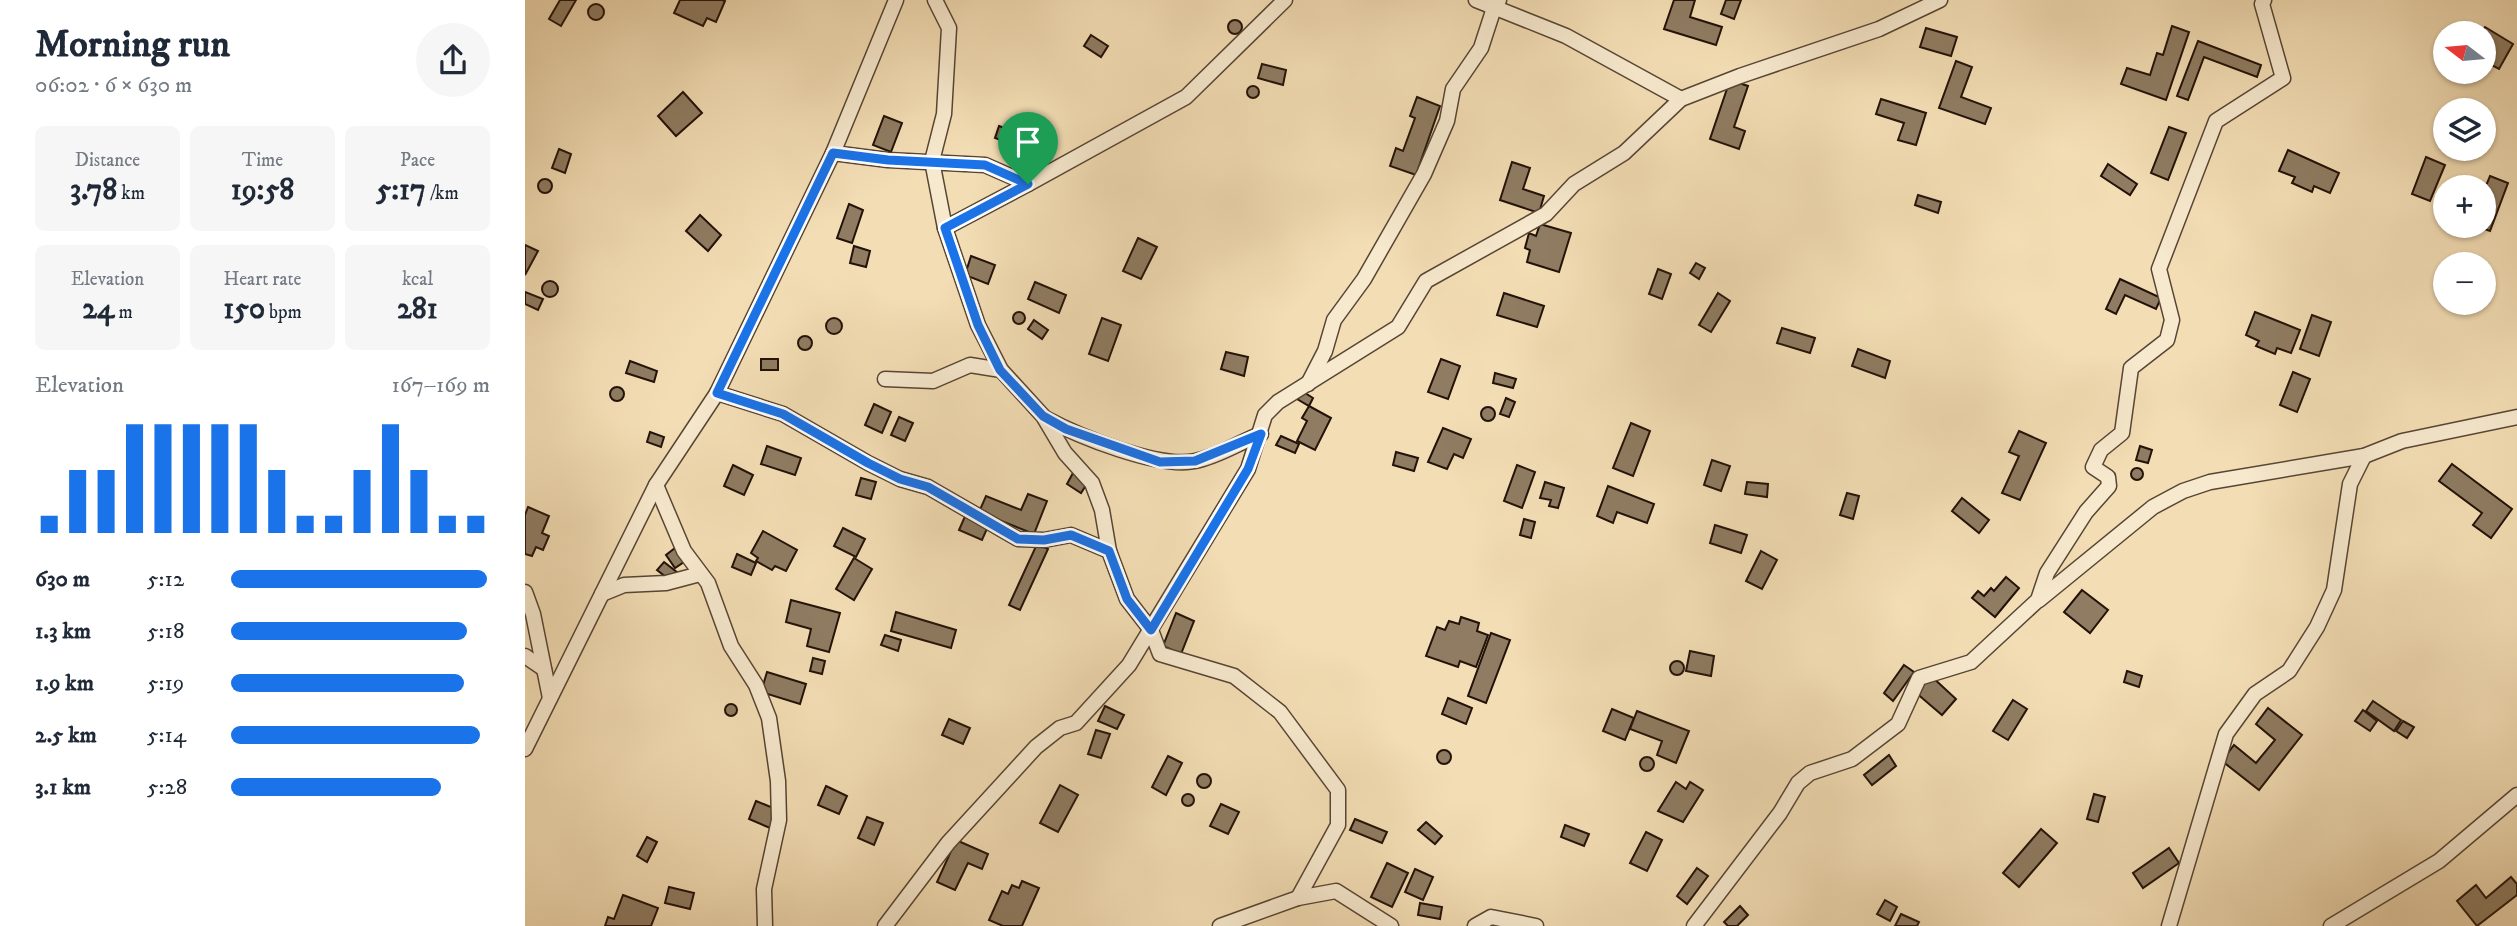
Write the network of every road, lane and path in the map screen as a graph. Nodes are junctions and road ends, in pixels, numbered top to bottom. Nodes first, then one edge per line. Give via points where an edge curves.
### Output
1 (896, 0) edge
2 (935, 0) edge
3 (1285, 0) edge
4 (1476, 0) edge
5 (1940, 0) edge
6 (2264, 0) edge
7 (1496, 4) edge
8 (1681, 99) junction
9 (833, 153) junction
10 (932, 161) junction
11 (1028, 184) junction
12 (945, 228) junction
13 (1000, 370) junction
14 (885, 379) dead end
15 (1307, 385) junction
16 (717, 393) junction
17 (1043, 416) junction
18 (2517, 416) edge
19 (1261, 434) junction
20 (2364, 456) junction
21 (656, 485) junction
22 (1109, 551) junction
23 (699, 574) junction
24 (525, 592) edge
25 (602, 594) junction
26 (2038, 600) junction
27 (1151, 630) junction
28 (525, 656) edge
29 (544, 669) junction
30 (550, 698) junction
31 (525, 749) edge
32 (2517, 795) edge
33 (1298, 898) junction
34 (765, 926) edge
35 (885, 926) edge
36 (1220, 926) edge
37 (1391, 926) edge
38 (1475, 926) edge
39 (1536, 926) edge
40 (1694, 926) edge
41 (2169, 926) edge
42 (2331, 926) edge

1 - 9 street
2 - 10 street via 949,28 944,114
3 - 11 street via 1186,97
4 - 7 street
5 - 8 street via 1879,29
6 - 26 street via 2283,78 2216,121 2159,269 2172,320 2167,340 2131,368 2122,433 2101,450 2094,467 2108,477 2109,486 2086,512 2047,573
7 - 8 street via 1566,36
7 - 15 street via 1481,48 1453,89 1447,121 1424,174 1335,320
8 - 15 street via 1623,153 1574,184 1546,214 1426,281 1398,327
9 - 10 street
9 - 16 street
10 - 11 street via 985,165
10 - 12 street
11 - 12 street
12 - 13 street via 978,325
13 - 14 street via 970,365 933,381
13 - 17 street
15 - 19 street via 1265,415
16 - 21 street
16 - 22 street via 783,414 868,463 928,487 1018,539 1071,535
17 - 19 street via 1066,429 1160,462 1195,461
17 - 22 street via 1065,453 1091,483 1102,510
18 - 20 street via 2402,441
19 - 27 street via 1248,469
20 - 26 street via 2210,482 2183,491 2153,507
20 - 41 street via 2350,484 2334,590 2289,671 2255,694 2226,734
21 - 23 street via 684,551
21 - 25 street
22 - 27 street via 1127,599
23 - 25 street via 666,583 624,585
23 - 34 street via 708,583 731,646 756,685 769,718 779,820 764,889
24 - 29 street
25 - 30 street
26 - 40 street via 1971,662 1919,678 1898,724 1852,759 1810,773 1798,783
27 - 33 street via 1160,654 1234,676 1280,712 1338,790 1338,825
27 - 35 street via 1129,665 1076,723 1060,728 1036,747 976,812
28 - 29 street
29 - 30 street
30 - 31 street
32 - 42 street via 2439,862
33 - 36 street
33 - 37 street via 1336,891
38 - 39 street via 1491,918

